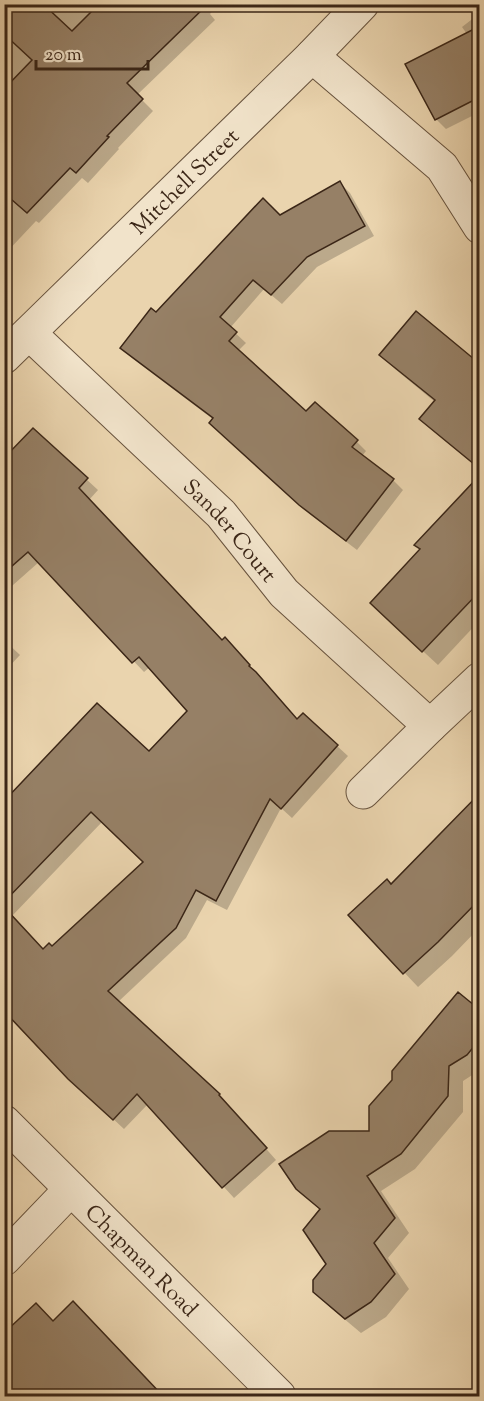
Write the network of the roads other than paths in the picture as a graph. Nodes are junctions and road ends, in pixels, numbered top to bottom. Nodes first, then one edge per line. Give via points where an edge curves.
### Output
1 (362, 4) edge
2 (312, 56) junction
3 (480, 227) edge
4 (29, 333) junction
5 (4, 357) edge
6 (480, 679) edge
7 (430, 726) junction
8 (363, 792) dead end
9 (4, 1122) edge
10 (71, 1189) junction
11 (4, 1259) edge
12 (279, 1396) edge

1 - 2 street, Mitchell Street
2 - 3 street via 442,167
2 - 4 street, Mitchell Street
4 - 5 street, Mitchell Street
4 - 7 street, Sander Court via 221,514 284,592
6 - 7 street
7 - 8 street
9 - 10 street, Chapman Road
10 - 11 street
10 - 12 street, Chapman Road

